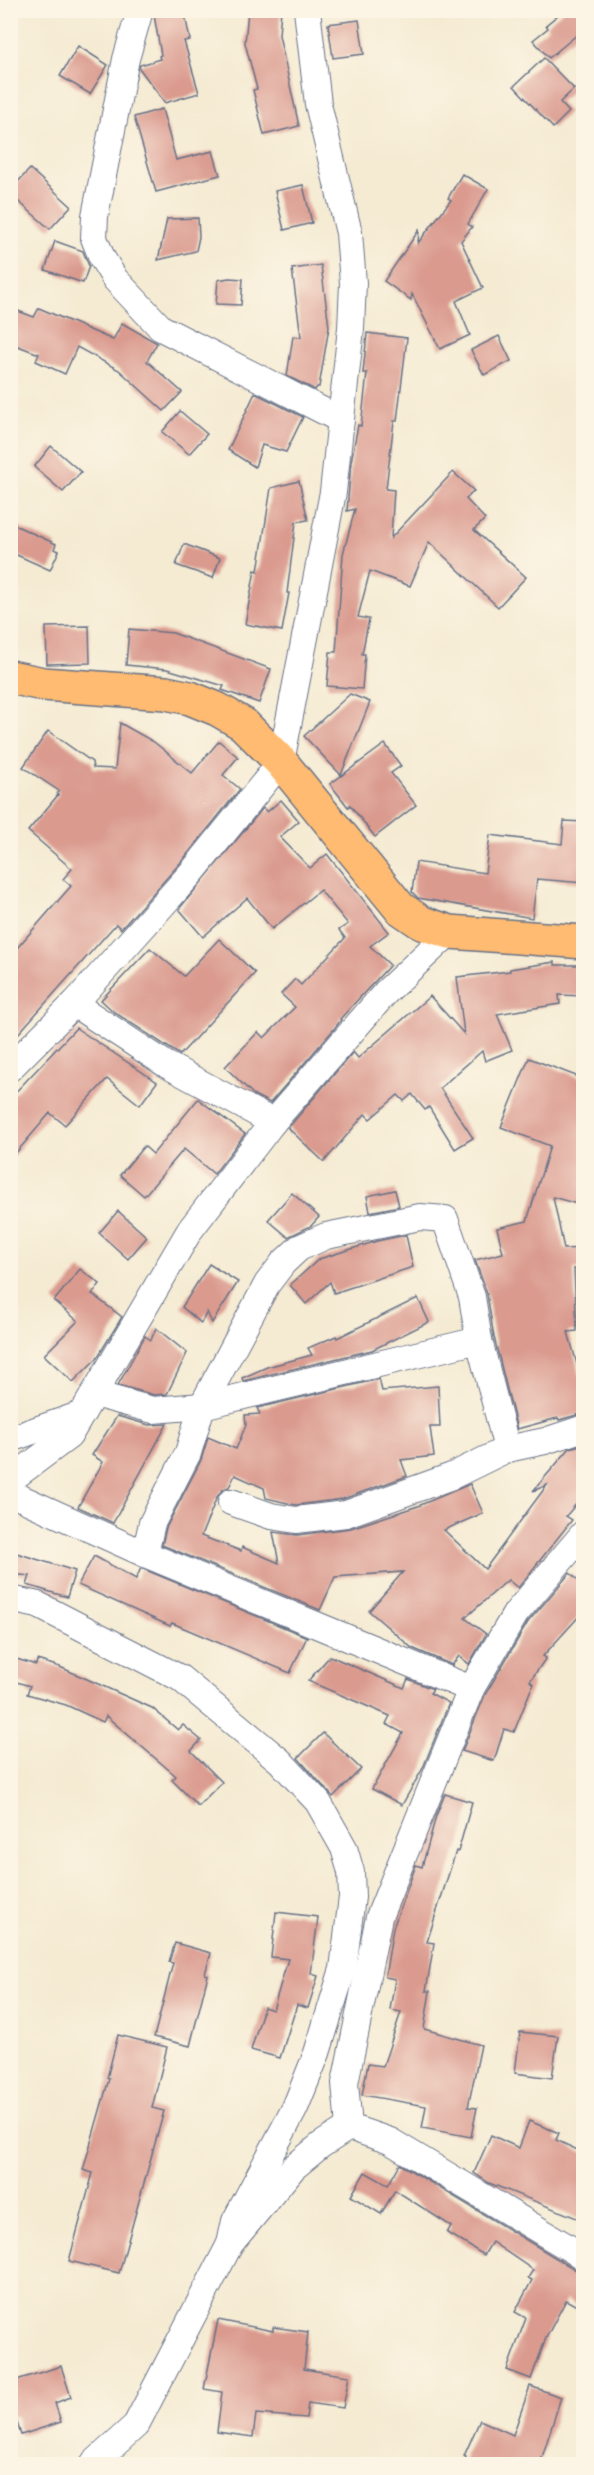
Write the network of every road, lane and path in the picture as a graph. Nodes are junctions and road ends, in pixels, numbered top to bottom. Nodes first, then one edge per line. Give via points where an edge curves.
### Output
1 (140, 10) edge
2 (307, 10) edge
3 (341, 420) junction
4 (10, 677) edge
5 (281, 762) junction
6 (450, 932) junction
7 (584, 942) edge
8 (74, 1004) junction
9 (10, 1068) edge
10 (273, 1122) junction
11 (479, 1340) junction
12 (88, 1404) junction
13 (202, 1406) junction
14 (584, 1428) edge
15 (10, 1439) edge
16 (507, 1449) junction
17 (10, 1480) edge
18 (10, 1493) edge
19 (231, 1502) dead end
20 (584, 1533) edge
21 (145, 1554) junction
22 (10, 1599) edge
23 (471, 1689) junction
24 (349, 2127) junction
25 (230, 2244) junction
26 (584, 2257) edge
27 (93, 2464) edge

1 - 3 street via 126,59 95,216 94,238 102,258 115,279 160,328
2 - 3 street via 318,104 350,243 353,283
3 - 5 street via 333,492
4 - 5 main road via 43,684 190,698 243,724
5 - 6 main road via 400,908 422,923
5 - 8 street via 193,871
6 - 7 main road
6 - 10 street via 386,992
8 - 9 street
8 - 10 street via 167,1065
10 - 12 street via 190,1230
11 - 13 street
11 - 13 street via 472,1297 445,1219 420,1217 326,1236 298,1248 267,1284
11 - 16 street
12 - 13 street via 153,1410
12 - 15 street
12 - 17 street via 69,1436
13 - 21 street via 188,1453 152,1524
14 - 16 street
16 - 19 street via 452,1476 346,1514 296,1520
18 - 21 street
20 - 23 street via 516,1613
21 - 23 street
22 - 25 street via 38,1605 180,1678 280,1761 318,1802 344,1848 351,1872 352,1897 343,1969 295,2108 235,2221
23 - 24 street via 379,1917 345,2083
24 - 25 street via 293,2168
24 - 26 street via 390,2141
25 - 27 street via 136,2425

